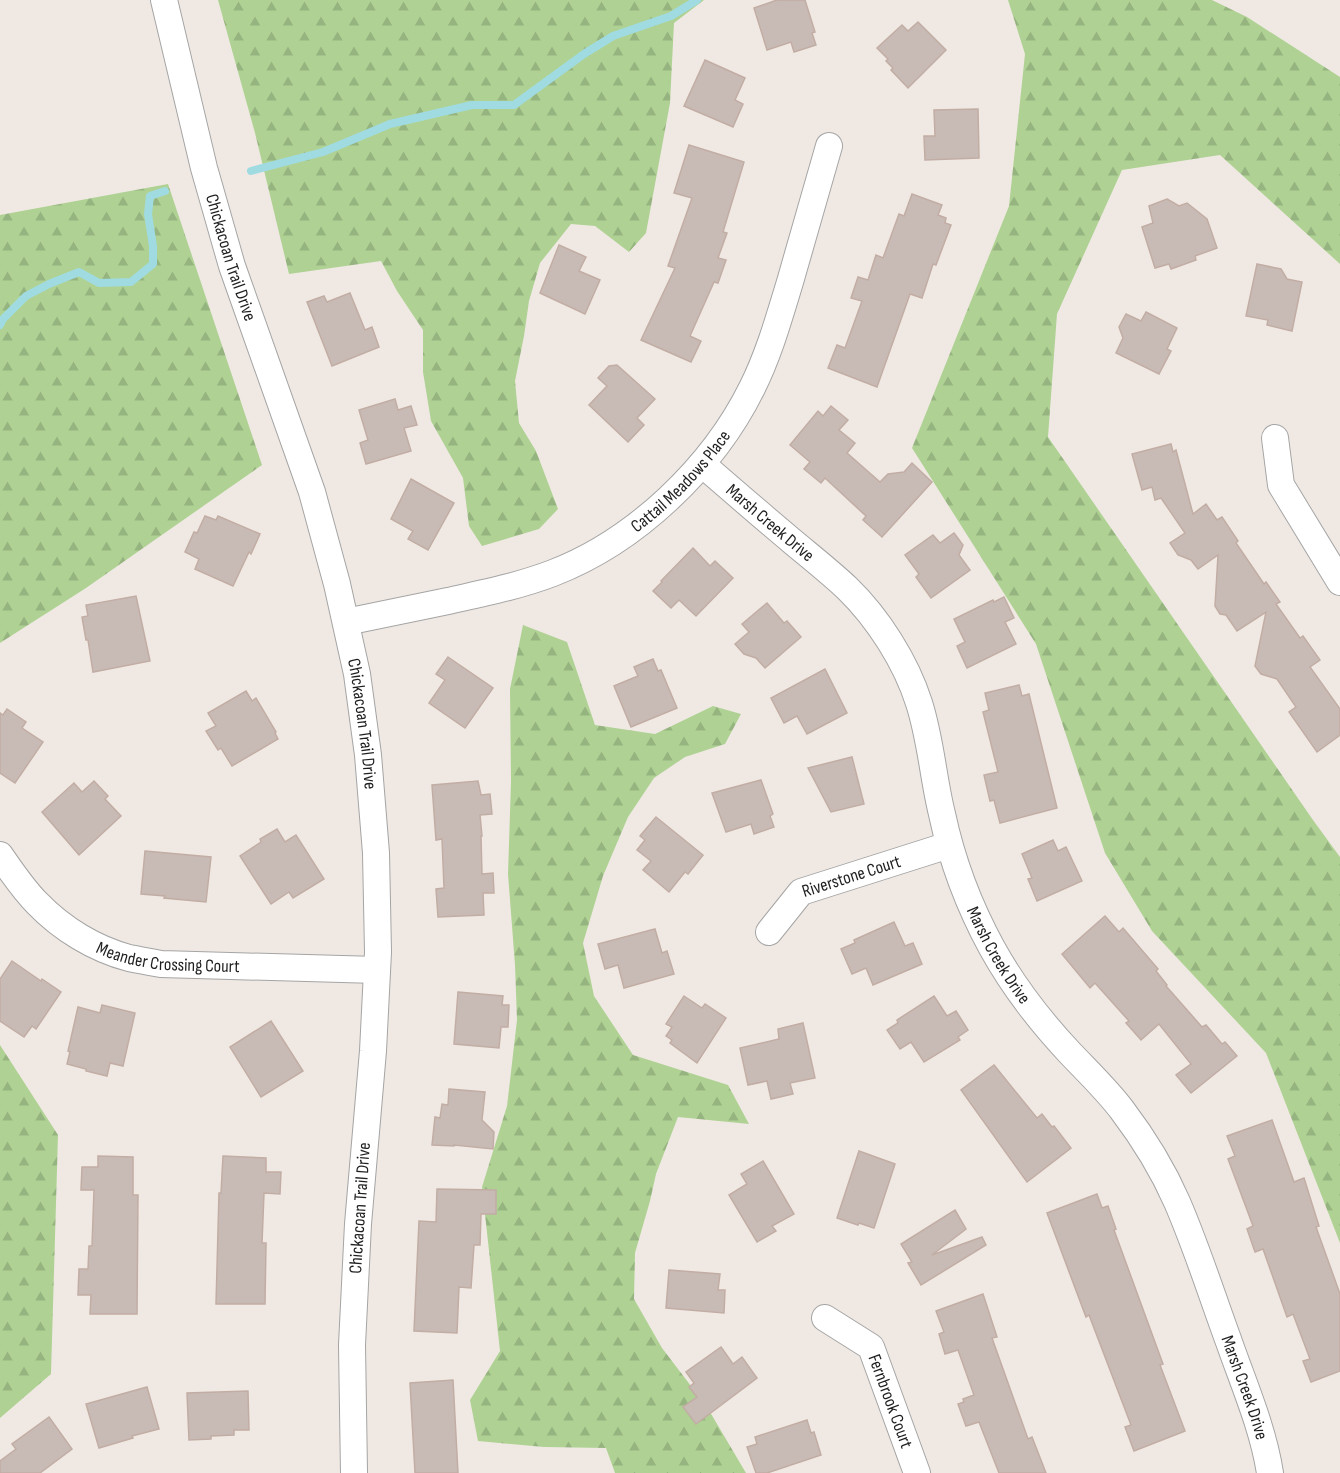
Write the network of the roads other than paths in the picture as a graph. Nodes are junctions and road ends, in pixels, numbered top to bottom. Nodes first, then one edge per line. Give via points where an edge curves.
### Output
1 (164, 0) edge
2 (830, 147) dead end
3 (1275, 438) dead end
4 (702, 464) junction
5 (1340, 582) edge
6 (346, 622) junction
7 (949, 845) junction
8 (0, 855) edge
9 (769, 932) dead end
10 (377, 970) junction
11 (825, 1318) dead end
12 (354, 1473) edge
13 (917, 1473) edge
14 (1270, 1473) edge

1 - 6 street, Chickacoan Trail Drive via 232,266 312,492
2 - 4 street, Cattail Meadows Place via 771,344 752,389
3 - 5 street via 1281,485
4 - 6 street, Cattail Meadows Place via 640,524 555,572 507,588
4 - 7 street, Marsh Creek Drive via 847,588 876,621 901,660 919,701
6 - 10 street, Chickacoan Trail Drive via 368,755 376,854
7 - 9 street, Riverstone Court via 801,892
7 - 14 street, Marsh Creek Drive via 975,914 1011,979 1068,1052 1121,1108 1163,1174 1188,1227 1256,1419
8 - 10 street, Meander Crossing Court via 36,903 64,927 95,945 128,957 161,964
10 - 12 street, Chickacoan Trail Drive via 352,1345
11 - 13 street, Fernbrook Court via 871,1347

